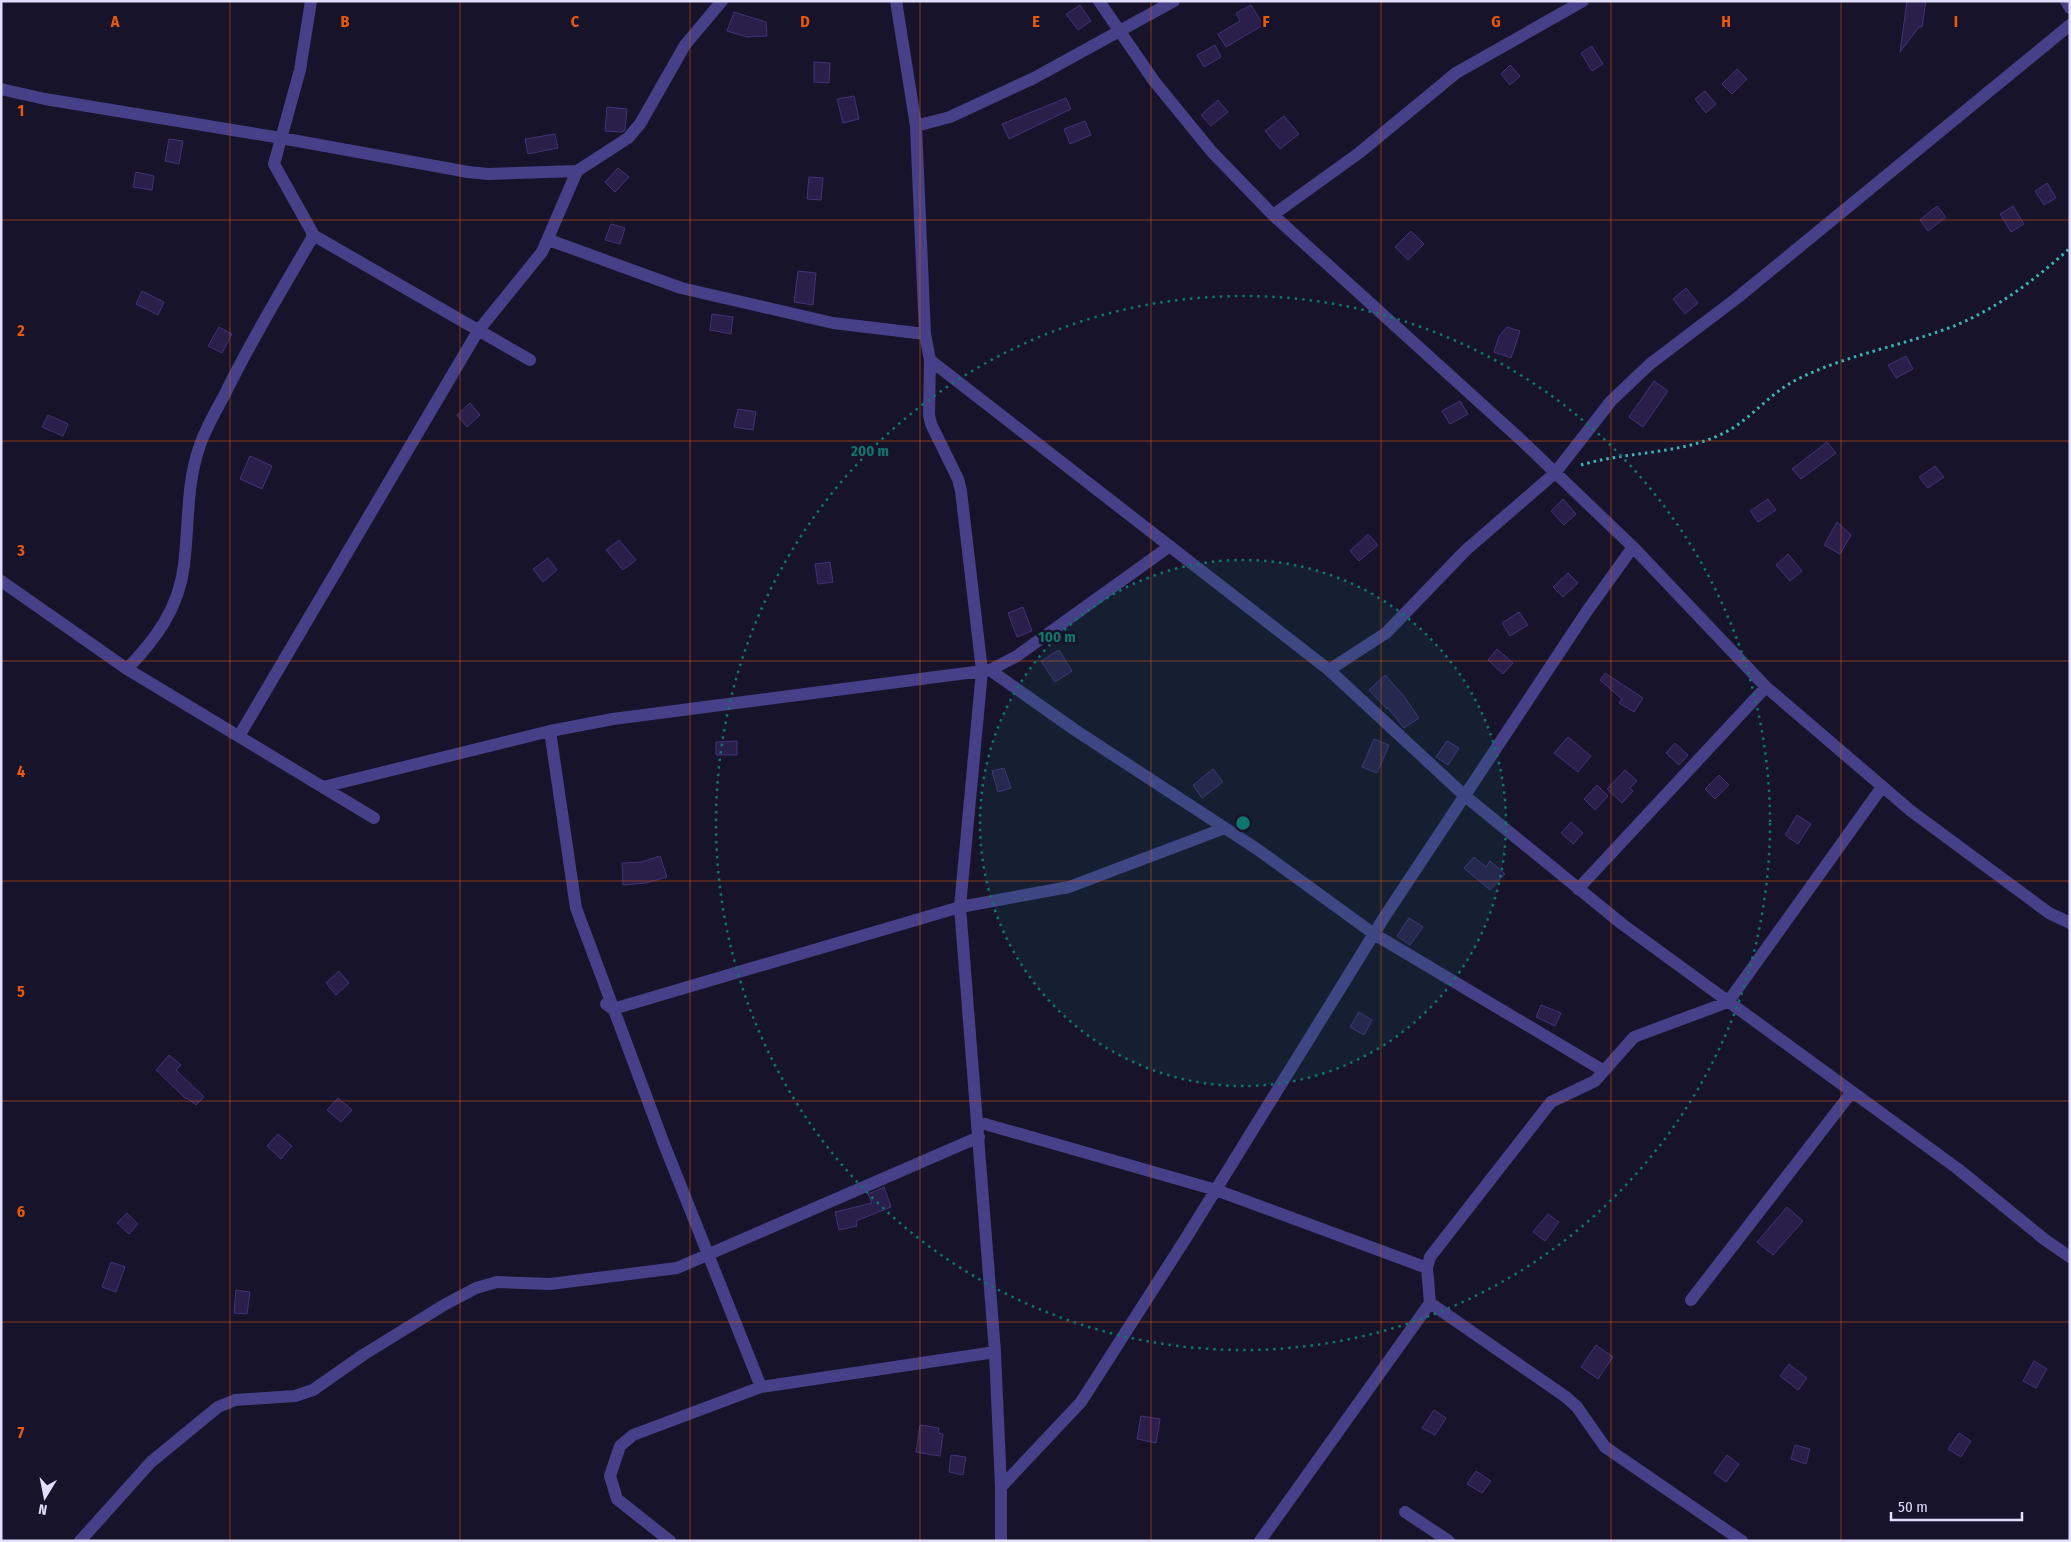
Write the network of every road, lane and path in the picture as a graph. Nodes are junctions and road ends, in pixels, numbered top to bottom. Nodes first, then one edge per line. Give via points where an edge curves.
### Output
1 (312, 1) edge
2 (722, 1) edge
3 (896, 1) edge
4 (1099, 1) edge
5 (1174, 1) edge
6 (1583, 1) edge
7 (2066, 1) edge
8 (2070, 8) edge
9 (2070, 24) edge
10 (1121, 32) junction
11 (1, 89) edge
12 (916, 126) junction
13 (281, 138) junction
14 (577, 171) junction
15 (1273, 216) junction
16 (313, 235) junction
17 (549, 240) junction
18 (2070, 248) edge
19 (478, 331) junction
20 (925, 334) junction
21 (530, 360) dead end
22 (930, 360) junction
23 (1555, 473) junction
24 (1170, 546) junction
25 (1633, 547) junction
26 (1, 581) edge
27 (127, 669) junction
28 (986, 670) junction
29 (1329, 670) junction
30 (1766, 687) junction
31 (550, 731) junction
32 (239, 736) junction
33 (323, 787) junction
34 (1882, 787) junction
35 (1465, 796) junction
36 (374, 818) dead end
37 (1225, 828) junction
38 (1578, 889) junction
39 (960, 907) junction
40 (2070, 923) edge
41 (1374, 934) junction
42 (602, 1001) dead end
43 (1728, 1002) junction
44 (613, 1009) junction
45 (1604, 1072) junction
46 (1852, 1093) junction
47 (978, 1122) junction
48 (979, 1137) junction
49 (1216, 1190) junction
50 (710, 1255) junction
51 (2070, 1257) edge
52 (1427, 1268) junction
53 (1691, 1300) dead end
54 (1430, 1303) junction
55 (995, 1352) junction
56 (761, 1387) junction
57 (1001, 1487) junction
58 (1405, 1512) dead end
59 (80, 1541) edge
60 (670, 1541) edge
61 (1000, 1541) edge
62 (1260, 1541) edge
63 (1449, 1541) edge
64 (1742, 1541) edge

1 - 13 street via 300,70
2 - 14 street via 685,45 634,132
3 - 12 street
4 - 10 street
5 - 10 street
6 - 15 street via 1450,76 1359,153
7 - 8 street
9 - 23 street via 1737,298 1650,364 1610,401
10 - 12 street via 1034,78 950,116
10 - 15 street via 1154,81 1212,152
11 - 13 street
12 - 20 street
13 - 14 street via 468,172
13 - 16 street via 274,164
14 - 17 street
15 - 23 street
16 - 19 street
16 - 27 street via 245,351 202,440 196,459 184,565 176,600 156,638
17 - 19 street
17 - 20 street via 680,288 833,323
18 - 23 path via 2024,288 1956,325 1864,354 1794,382 1724,433 1694,444 1600,459
19 - 21 street
19 - 32 street
20 - 22 street
22 - 24 street
22 - 28 street via 929,415 961,491
23 - 25 street
23 - 29 street via 1466,550 1386,633
24 - 28 street via 1017,656
24 - 29 street
25 - 30 street
25 - 35 street
26 - 27 street
27 - 32 street
28 - 31 street via 613,719
28 - 37 street
28 - 39 street
29 - 35 street
30 - 34 street
30 - 38 street
31 - 33 street
31 - 44 street via 576,908
32 - 33 street
33 - 36 street
34 - 40 street via 2049,913
34 - 43 street
35 - 38 street
35 - 41 street
37 - 39 street via 1068,887
37 - 41 street
38 - 43 street
39 - 44 street
39 - 47 street
41 - 45 street
41 - 49 street
42 - 44 street
43 - 45 street via 1634,1037
43 - 46 street
44 - 50 street
45 - 52 street via 1596,1081 1551,1102 1430,1257
46 - 51 street via 1958,1169
46 - 53 street
47 - 48 street
47 - 49 street
48 - 50 street
48 - 55 street
49 - 52 street
49 - 57 street via 1081,1402
50 - 56 street
50 - 59 street via 676,1268 550,1284 497,1282 476,1288 363,1355 313,1390 295,1396 235,1400 218,1407 151,1462
52 - 54 street
54 - 62 street
54 - 64 street via 1566,1397 1577,1407 1605,1447 1616,1456
55 - 56 street
55 - 57 street
56 - 60 street via 633,1435 620,1446 610,1476 617,1499
57 - 61 street
58 - 63 street

